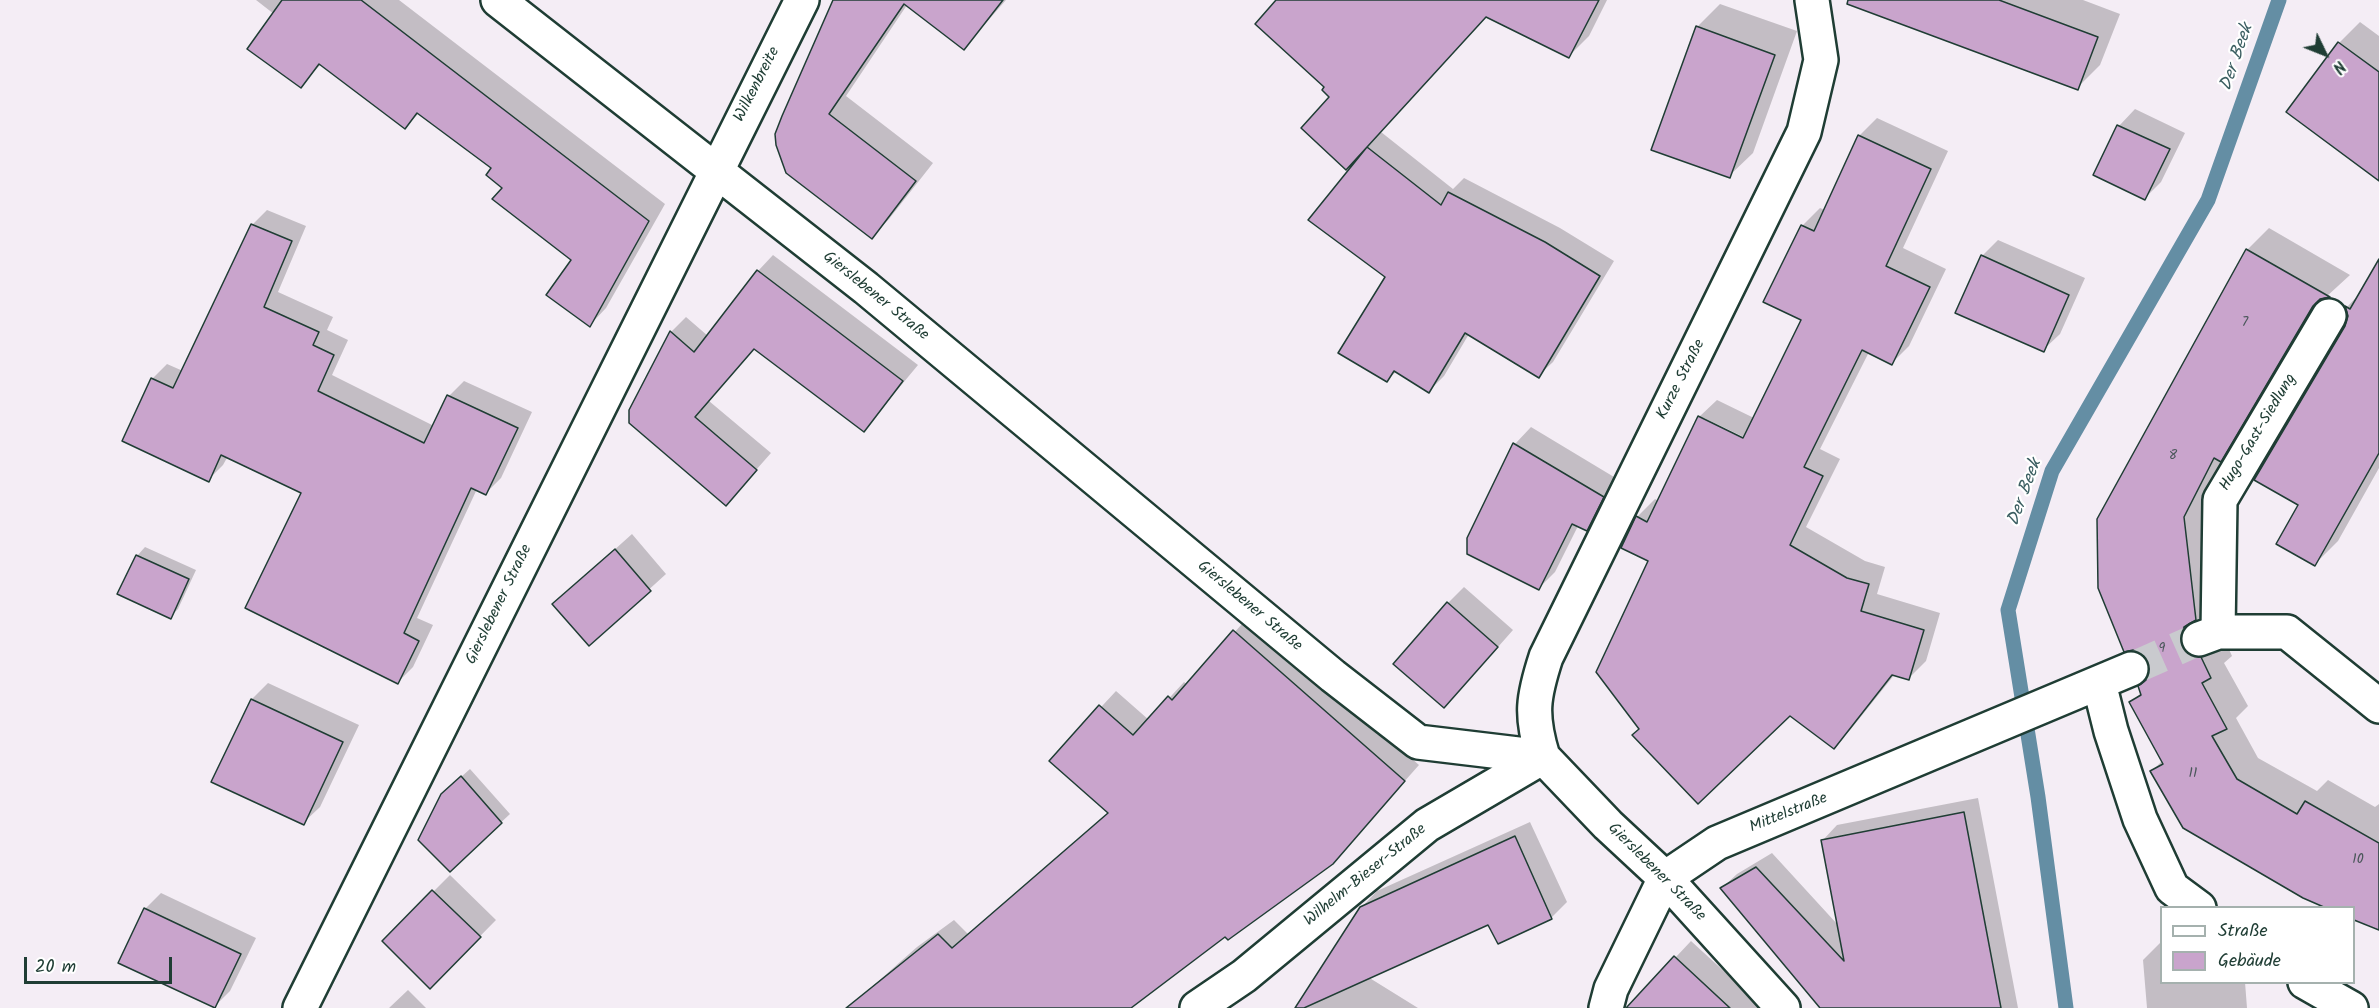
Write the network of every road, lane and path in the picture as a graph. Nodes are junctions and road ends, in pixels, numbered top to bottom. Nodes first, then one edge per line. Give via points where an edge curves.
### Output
1 (498, 0) edge
2 (802, 0) edge
3 (1812, 0) edge
4 (715, 170) junction
5 (2329, 316) dead end
6 (2131, 669) tunnel mouth
7 (2099, 683) junction
8 (2379, 706) edge
9 (1543, 757) junction
10 (1665, 878) junction
11 (2196, 906) edge
12 (1244, 976) junction
13 (2309, 984) edge
14 (300, 1008) edge
15 (1197, 1008) edge
16 (1241, 1008) edge
17 (1606, 1008) edge
18 (1783, 1008) edge
19 (2351, 1008) edge

1 - 4 street, Gierslebener Straße
2 - 4 street, Wilkenbreite
3 - 9 street, Kurze Straße via 1821,60 1804,132 1546,657 1535,691 1534,726
4 - 9 street, Gierslebener Straße via 866,288 1333,676 1418,742
4 - 14 street, Gierslebener Straße
5 - 8 street, Hugo-Gast-Siedlung via 2220,500 2208,635 2286,632
6 - 7 street
7 - 10 street, Mittelstraße via 1717,843
7 - 11 street via 2140,819 2172,888
9 - 10 street, Gierslebener Straße
9 - 12 street, Wilhelm-Bieser-Straße via 1427,825
10 - 17 street via 1611,989
10 - 18 street, Gierslebener Straße
12 - 15 street, Wilhelm-Bieser-Straße
12 - 16 street
13 - 19 street

